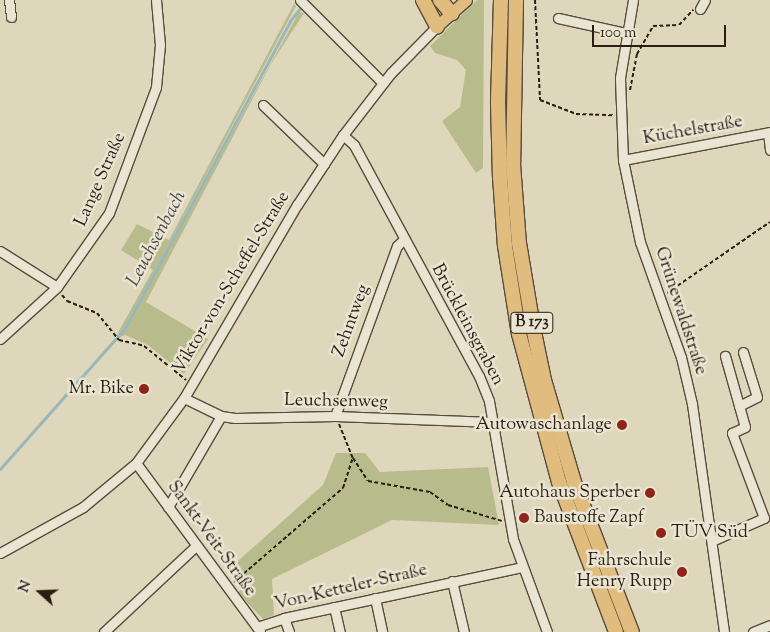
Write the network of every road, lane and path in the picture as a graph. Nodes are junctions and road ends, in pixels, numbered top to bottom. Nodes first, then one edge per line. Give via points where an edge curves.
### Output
1 (8, 0) edge
2 (156, 0) edge
3 (423, 0) edge
4 (440, 0) edge
5 (466, 0) edge
6 (501, 0) edge
7 (516, 0) edge
8 (535, 0) edge
9 (633, 0) edge
10 (705, 0) edge
11 (303, 3) edge
12 (700, 9) joint
13 (452, 14) junction
14 (12, 17) dead end
15 (558, 18) dead end
16 (438, 26) junction
17 (626, 33) junction
18 (383, 83) junction
19 (620, 97) junction
20 (263, 105) dead end
21 (619, 115) junction
22 (769, 132) edge
23 (343, 135) junction
24 (770, 150) edge
25 (622, 160) junction
26 (324, 164) junction
27 (770, 222) edge
28 (403, 240) junction
29 (0, 251) edge
30 (56, 287) junction
31 (661, 296) junction
32 (0, 339) edge
33 (743, 352) dead end
34 (725, 356) dead end
35 (192, 384) junction
36 (184, 398) junction
37 (739, 406) junction
38 (220, 416) junction
39 (335, 416) junction
40 (493, 422) junction
41 (353, 458) junction
42 (136, 463) junction
43 (168, 507) junction
44 (509, 523) junction
45 (712, 541) junction
46 (196, 546) junction
47 (0, 553) edge
48 (522, 567) junction
49 (452, 581) junction
50 (226, 588) junction
51 (375, 598) junction
52 (334, 607) junction
53 (284, 618) junction
54 (770, 626) edge
55 (259, 630) edge
56 (104, 632) edge
57 (289, 632) edge
58 (340, 632) edge
59 (382, 632) edge
60 (464, 632) edge
61 (547, 632) edge
62 (616, 632) edge
63 (632, 632) edge
64 (724, 632) edge
65 (753, 632) edge

1 - 14 street
2 - 30 street, Lange Straße via 159,70 141,132 109,213
3 - 16 highway
4 - 13 highway
5 - 13 main road, Viktor-von-Scheffel-Straße
6 - 62 highway, B 173 via 500,176 505,246 519,334 556,473
7 - 63 highway, B 173 via 513,164 519,243 530,310 544,380 574,482
8 - 21 path via 540,100 576,114
9 - 17 street, Grünewaldstraße
10 - 12 street
11 - 18 street
12 - 19 path via 693,10 679,25 653,26 637,54 632,87
13 - 16 main road, Viktor-von-Scheffel-Straße
15 - 17 street
16 - 18 street, Viktor-von-Scheffel-Straße
17 - 19 street, Grünewaldstraße
18 - 23 street, Viktor-von-Scheffel-Straße
19 - 21 street, Grünewaldstraße
20 - 26 street
21 - 25 street, Grünewaldstraße
22 - 24 street
22 - 25 street, Küchelstraße
23 - 26 street, Viktor-von-Scheffel-Straße
23 - 28 street, Brückleinsgraben via 354,145
25 - 31 street, Grünewaldstraße via 640,242
26 - 35 street, Viktor-von-Scheffel-Straße
27 - 31 path
28 - 39 street, Zehntweg via 396,246
28 - 40 street, Brückleinsgraben via 479,376
29 - 30 street
30 - 32 street, Lange Straße
30 - 35 path via 67,301 97,313 112,336 144,346
31 - 45 street, Grünewaldstraße via 692,404
33 - 37 street via 757,396
34 - 37 street
35 - 36 street, Viktor-von-Scheffel-Straße
36 - 38 street, Leuchsenweg
36 - 42 street, Viktor-von-Scheffel-Straße
37 - 45 street via 745,427 732,433 764,518
38 - 39 street, Leuchsenweg
38 - 43 street
39 - 40 street, Leuchsenweg
39 - 41 path
40 - 44 street, Brückleinsgraben
41 - 44 path via 368,481 430,492 448,505
41 - 50 path via 343,488
42 - 43 street, Sankt-Veit-Straße
42 - 47 street, Viktor-von-Scheffel-Straße via 83,507
43 - 46 street, Sankt-Veit-Straße
44 - 48 street, Brückleinsgraben
45 - 64 street, Grünewaldstraße
46 - 50 street, Sankt-Veit-Straße
46 - 56 street
48 - 49 street, Von-Ketteler-Straße
48 - 61 street, Brückleinsgraben
49 - 51 street, Von-Ketteler-Straße
49 - 60 street, Von-Ketteler-Straße
50 - 55 street, Sankt-Veit-Straße
51 - 52 street, Von-Ketteler-Straße
51 - 59 street
52 - 53 street, Von-Ketteler-Straße
52 - 58 street
53 - 55 street, Von-Ketteler-Straße
53 - 57 street
54 - 65 street

